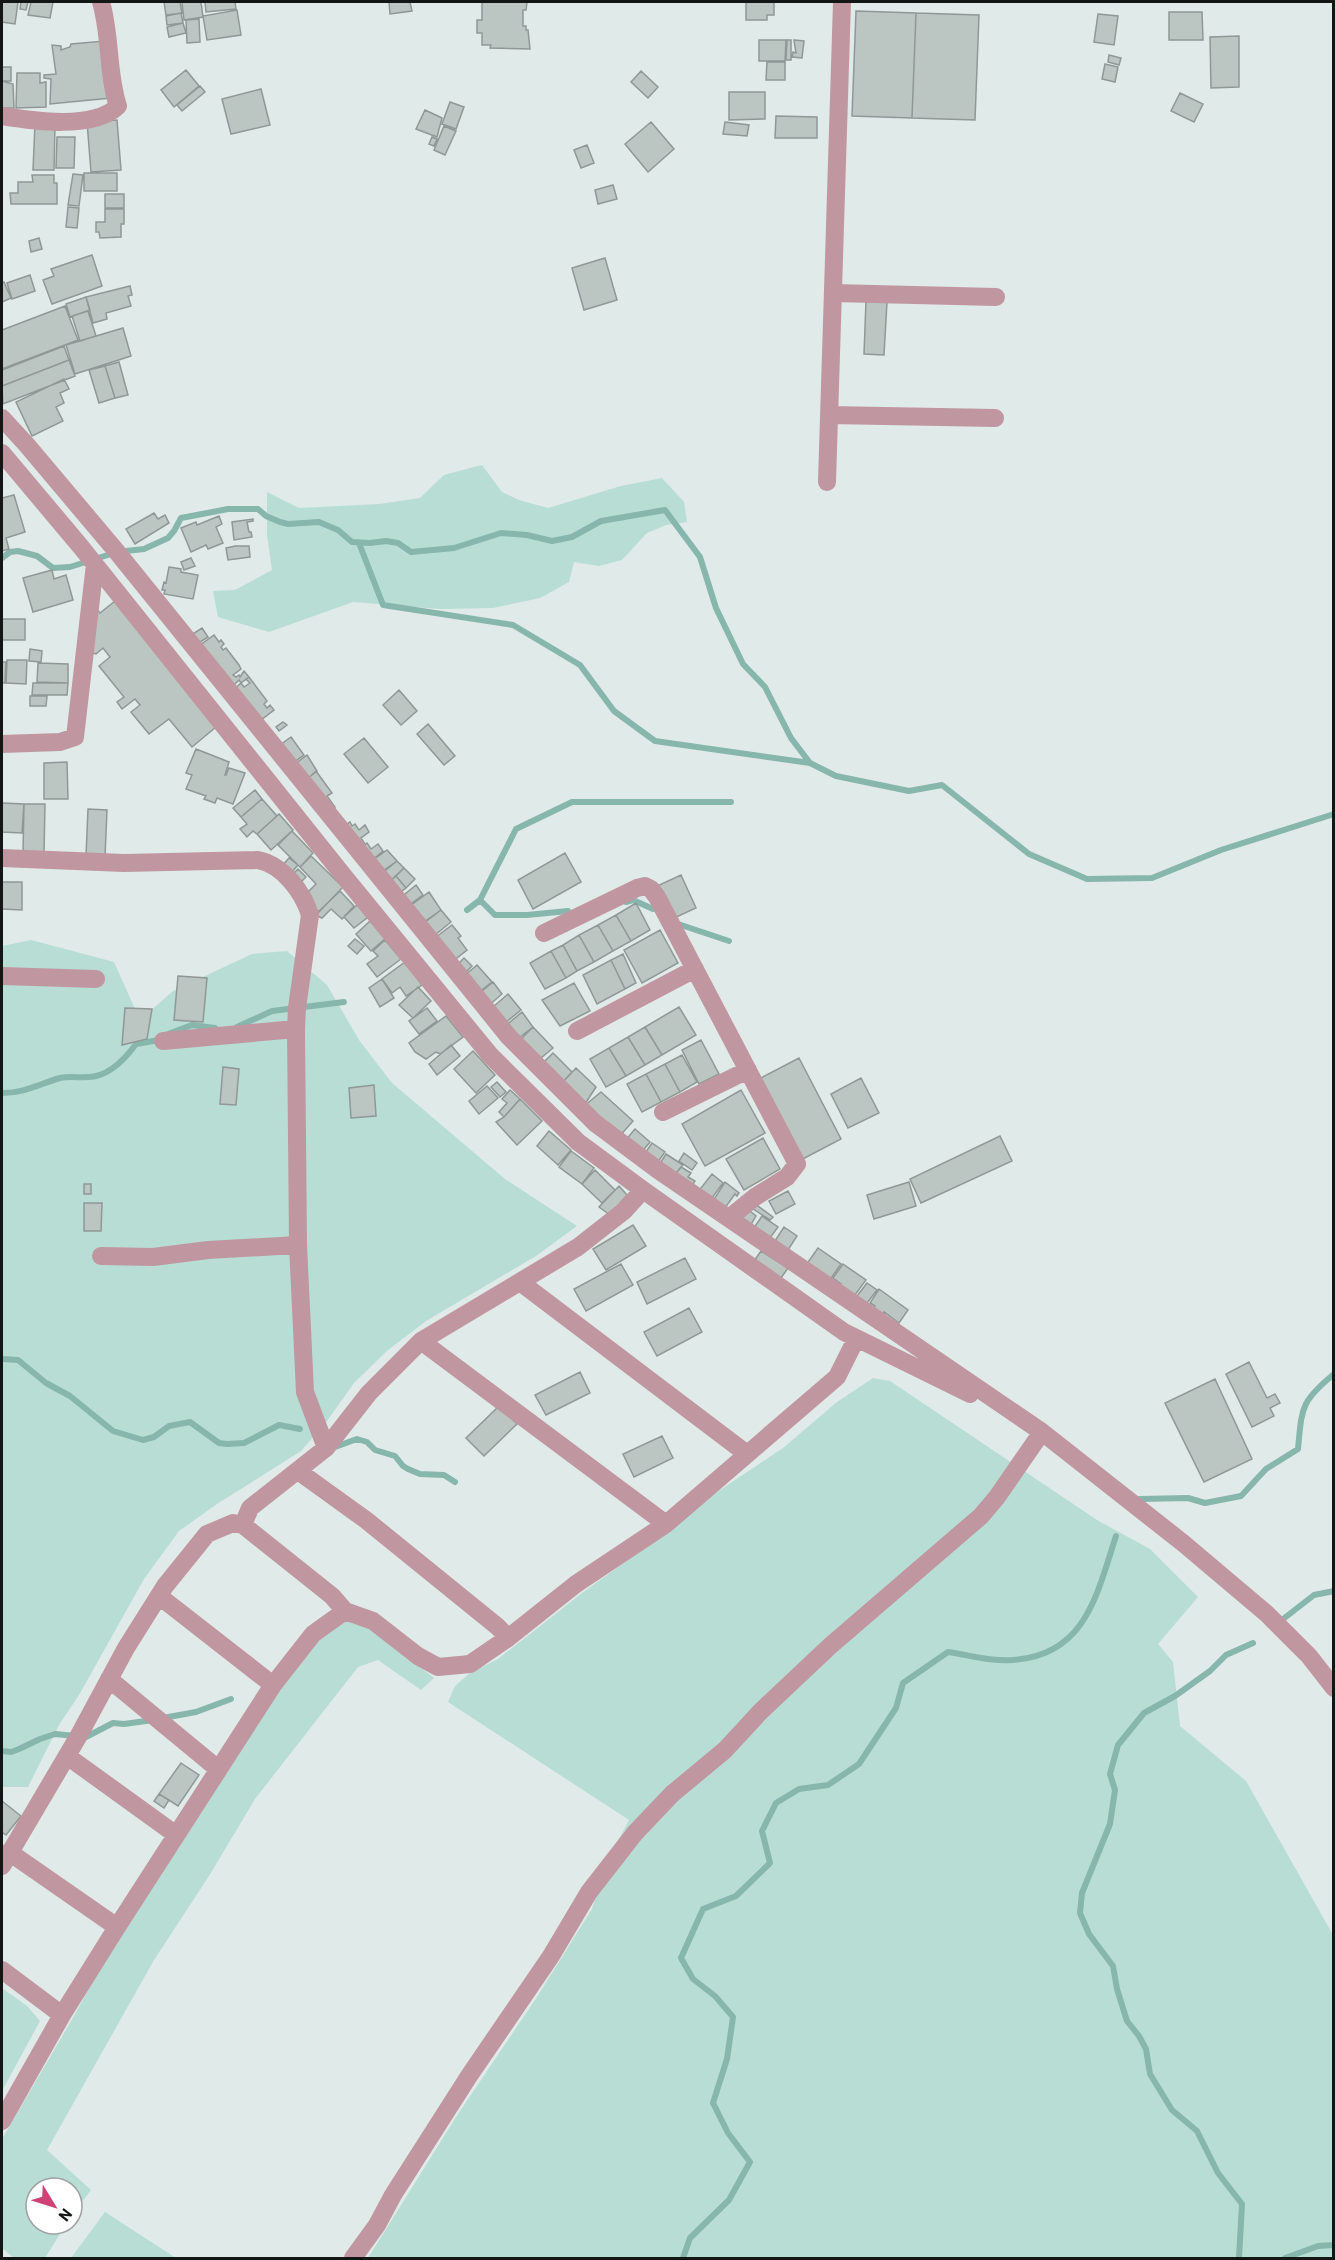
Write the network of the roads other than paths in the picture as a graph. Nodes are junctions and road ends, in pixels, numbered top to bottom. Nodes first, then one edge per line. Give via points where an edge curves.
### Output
1 (101, 2) edge
2 (842, 2) edge
3 (2, 116) edge
4 (833, 293) junction
5 (996, 297) dead end
6 (829, 415) junction
7 (2, 418) edge
8 (995, 418) dead end
9 (2, 453) edge
10 (827, 482) dead end
11 (95, 564) junction
12 (2, 744) edge
13 (2, 858) edge
14 (544, 933) dead end
15 (695, 969) junction
16 (2, 976) edge
17 (96, 979) dead end
18 (296, 1029) junction
19 (577, 1031) dead end
20 (164, 1041) dead end
21 (748, 1070) junction
22 (663, 1112) dead end
23 (643, 1190) junction
24 (729, 1218) junction
25 (298, 1245) junction
26 (101, 1256) dead end
27 (520, 1282) junction
28 (856, 1339) junction
29 (421, 1341) junction
30 (1019, 1417) junction
31 (1042, 1432) junction
32 (326, 1448) junction
33 (747, 1454) junction
34 (298, 1471) junction
35 (666, 1524) junction
36 (243, 1525) junction
37 (159, 1596) junction
38 (345, 1611) junction
39 (508, 1638) junction
40 (109, 1679) junction
41 (273, 1685) junction
42 (1334, 1688) edge
43 (67, 1756) junction
44 (218, 1769) junction
45 (175, 1834) junction
46 (5, 1859) edge
47 (117, 1927) junction
48 (2, 1970) edge
49 (62, 2015) junction
50 (2, 2121) edge
51 (353, 2259) edge

1 - 3 street via 118,106 109,115 78,121
2 - 4 street
4 - 5 street
4 - 6 street
6 - 8 street
6 - 10 street
7 - 24 street via 117,552 509,1037 595,1123
9 - 11 street
11 - 12 street via 75,737 60,742
11 - 23 street via 490,1055 579,1142
13 - 18 street via 124,863 270,862 293,885 310,915
14 - 15 street via 645,886 657,897
15 - 19 street
15 - 21 street
16 - 17 street
18 - 20 street
18 - 25 street
21 - 22 street
21 - 24 street via 797,1164 787,1177
23 - 27 street via 624,1212 578,1247
23 - 28 street
24 - 30 street
25 - 26 street via 153,1257
25 - 32 street via 305,1392
27 - 29 street
27 - 33 street
28 - 30 street
28 - 33 street via 837,1377
29 - 32 street via 369,1393
29 - 35 street
30 - 31 street
31 - 42 street via 1268,1614 1310,1656
31 - 51 street via 981,1516 830,1647 635,1833 589,1892
32 - 34 street
33 - 35 street
34 - 36 street via 250,1508
34 - 39 street via 426,1567
35 - 39 street via 576,1584
36 - 37 street via 233,1523 207,1534
36 - 38 street via 332,1596
37 - 40 street
37 - 41 street
38 - 39 street via 373,1621 418,1656 438,1666 470,1664
38 - 41 street via 313,1634
40 - 43 street
40 - 44 street
41 - 44 street
43 - 45 street
43 - 46 street
44 - 45 street
45 - 47 street
46 - 47 street
47 - 49 street
48 - 49 street
49 - 50 street

